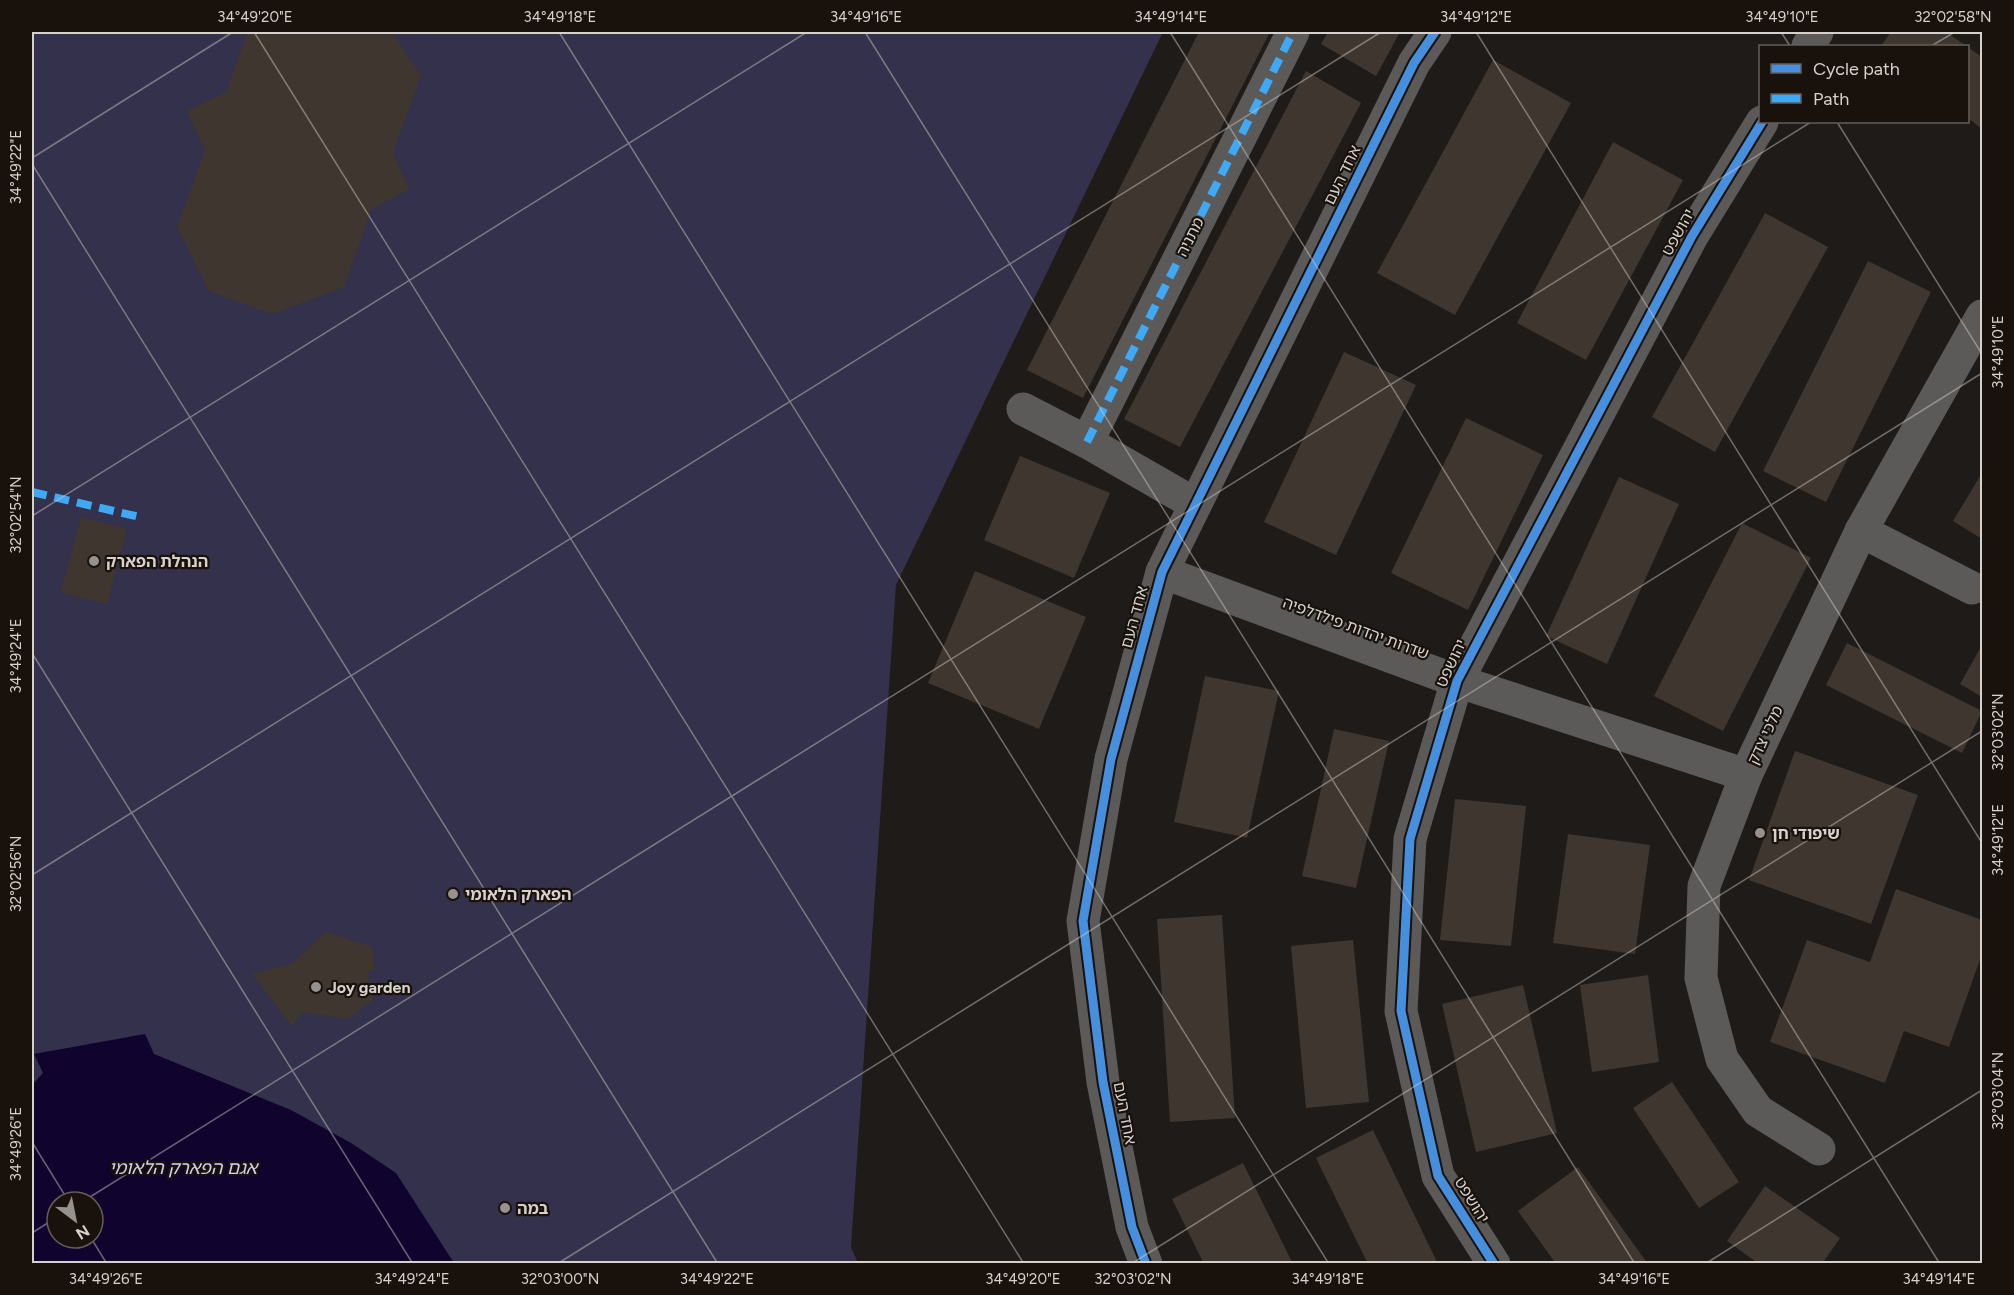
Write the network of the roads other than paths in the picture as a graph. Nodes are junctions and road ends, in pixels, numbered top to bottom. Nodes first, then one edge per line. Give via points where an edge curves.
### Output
1 (1293, 32) edge
2 (1435, 32) edge
3 (1817, 32) edge
4 (1809, 45) edge
5 (1761, 123) edge
6 (1983, 316) edge
7 (1023, 409) dead end
8 (1088, 442) junction
9 (1196, 504) junction
10 (1861, 531) junction
11 (1162, 572) junction
12 (1972, 588) dead end
13 (1457, 681) junction
14 (1746, 775) junction
15 (1819, 1149) dead end
16 (1146, 1263) edge
17 (1494, 1263) edge

1 - 8 street, מתניה
2 - 9 street, אחד העם via 1414,63
3 - 4 street
5 - 13 street, יהושפט via 1692,236
6 - 10 street, מלכי צדק
7 - 8 street
8 - 9 street
9 - 11 street, אחד העם
10 - 12 street
10 - 14 street, מלכי צדק
11 - 13 street, שדרות יהדות פילדלפיה
11 - 16 street, אחד העם via 1111,759 1083,921 1104,1082 1131,1227
13 - 14 street, שדרות יהדות פילדלפיה
13 - 17 street, יהושפט via 1410,839 1401,1011 1438,1176
14 - 15 street, מלכי צדק via 1704,886 1701,978 1722,1059 1758,1111

